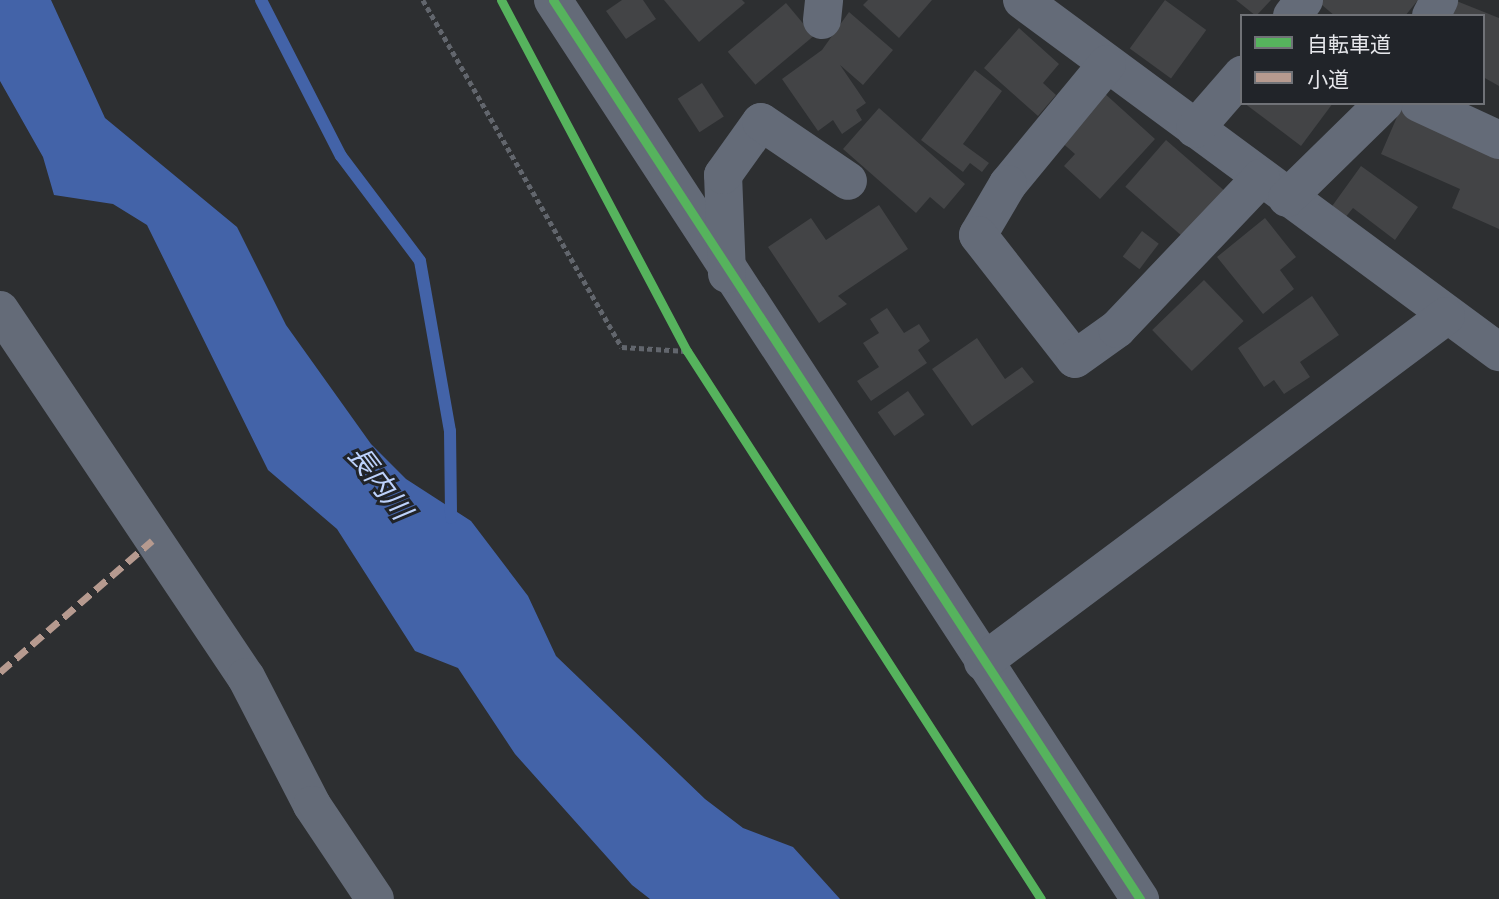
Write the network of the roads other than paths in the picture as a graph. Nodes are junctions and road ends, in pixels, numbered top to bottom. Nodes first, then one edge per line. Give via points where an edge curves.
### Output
1 (1022, 0) edge
2 (566, 4) edge
3 (1107, 64) junction
4 (1240, 77) edge
5 (1381, 105) edge
6 (1423, 105) edge
7 (1195, 129) junction
8 (1499, 140) edge
9 (848, 181) dead end
10 (1274, 188) junction
11 (727, 274) junction
12 (0, 310) edge
13 (1446, 316) junction
14 (1499, 352) edge
15 (983, 662) junction
16 (375, 899) edge
17 (1140, 899) edge

1 - 3 street
2 - 11 street
3 - 7 street
3 - 10 street via 1008,184 978,235 1075,359 1118,329
4 - 7 street
5 - 10 street
6 - 8 street
7 - 10 street
9 - 11 street via 761,122 723,174
10 - 13 street
11 - 15 street
12 - 16 street via 246,677 312,805
13 - 14 street
13 - 15 street
15 - 17 street

